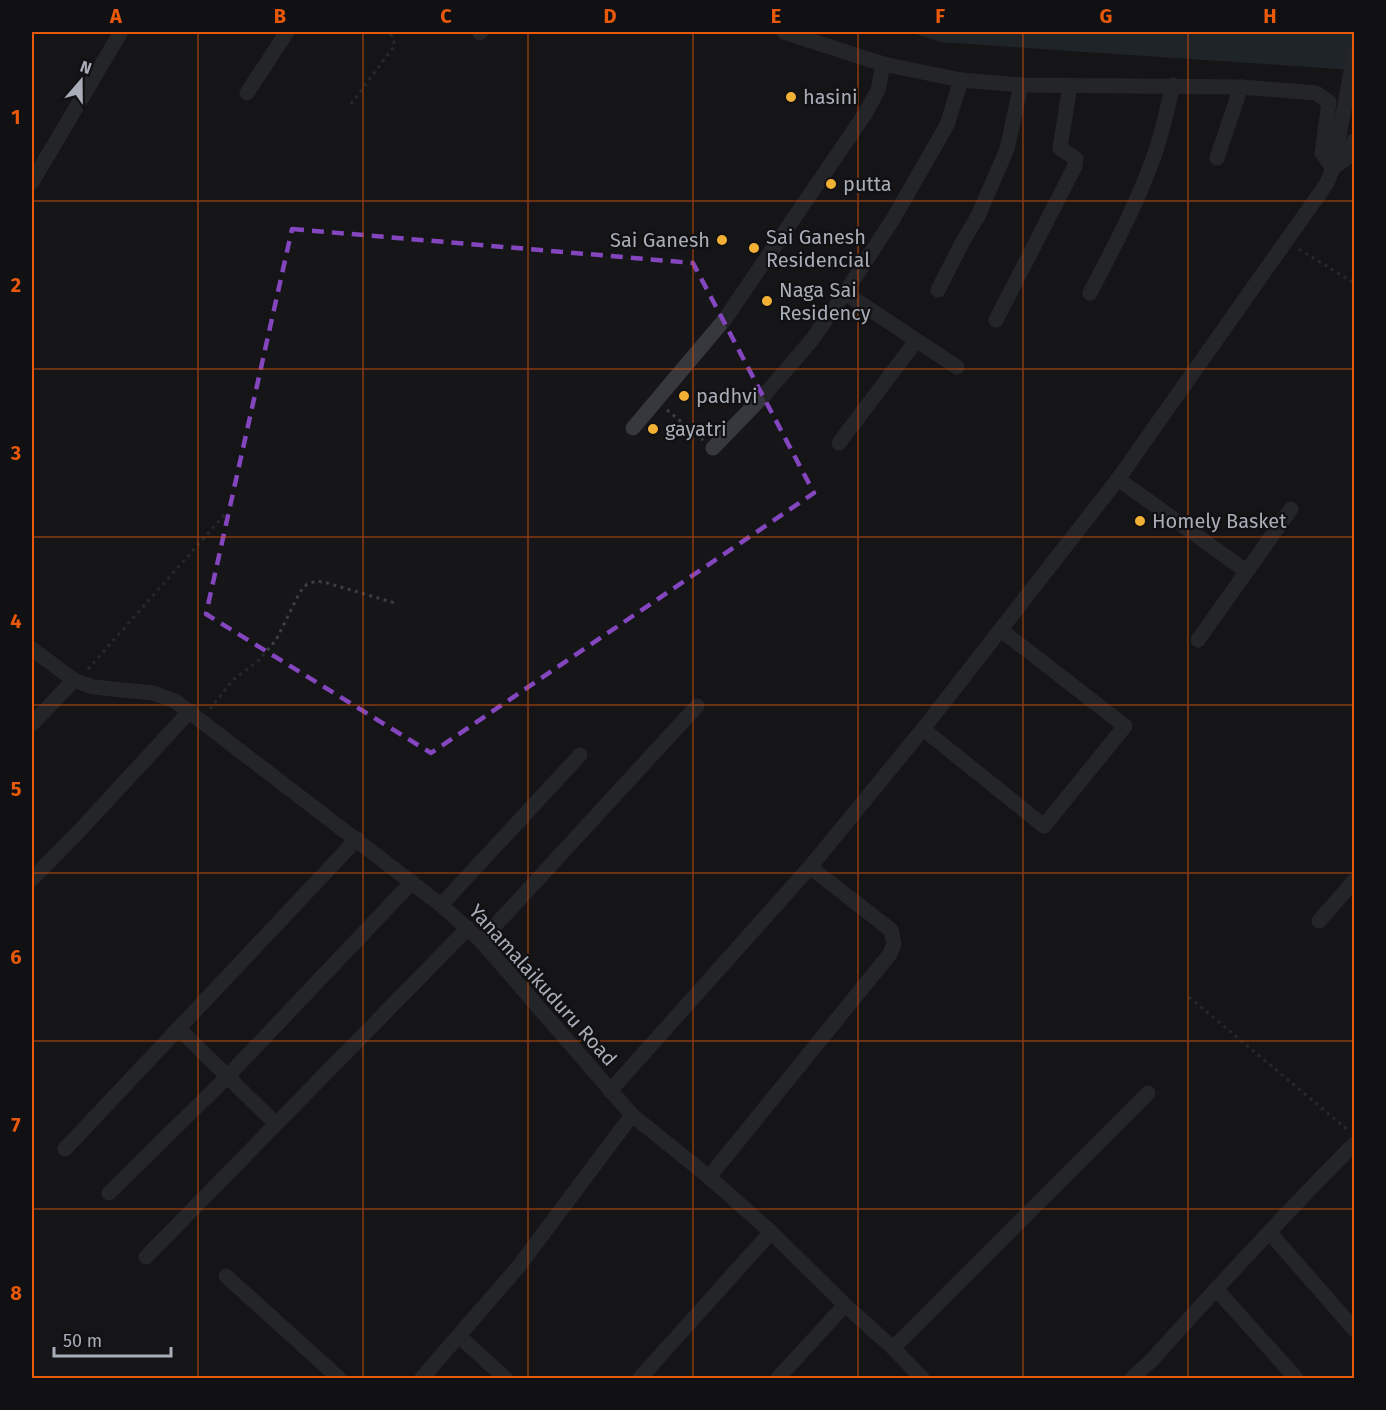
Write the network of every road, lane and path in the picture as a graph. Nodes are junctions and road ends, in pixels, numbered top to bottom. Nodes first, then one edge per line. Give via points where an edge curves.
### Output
1 (121, 32) edge
2 (287, 32) edge
3 (390, 32) edge
4 (784, 32) edge
5 (1354, 56) edge
6 (883, 64) junction
7 (961, 80) junction
8 (1173, 85) junction
9 (1021, 86) junction
10 (1070, 86) junction
11 (1241, 87) junction
12 (248, 93) dead end
13 (351, 104) dead end
14 (1354, 141) edge
15 (1217, 158) dead end
16 (1333, 168) junction
17 (32, 182) edge
18 (1287, 242) junction
19 (1354, 282) edge
20 (938, 290) dead end
21 (845, 293) junction
22 (1090, 293) dead end
23 (996, 320) dead end
24 (916, 341) junction
25 (957, 367) dead end
26 (667, 410) dead end
27 (633, 428) dead end
28 (839, 443) dead end
29 (711, 447) joint
30 (1118, 479) junction
31 (1291, 509) dead end
32 (226, 513) dead end
33 (1246, 571) junction
34 (394, 603) dead end
35 (1001, 630) junction
36 (1198, 640) dead end
37 (32, 649) edge
38 (87, 671) dead end
39 (74, 680) junction
40 (697, 706) dead end
41 (195, 715) junction
42 (32, 724) edge
43 (923, 729) junction
44 (580, 755) dead end
45 (357, 839) junction
46 (810, 867) junction
47 (32, 879) edge
48 (1354, 881) edge
49 (412, 882) junction
50 (441, 905) junction
51 (1319, 921) dead end
52 (468, 928) junction
53 (481, 941) junction
54 (1189, 997) dead end
55 (179, 1029) junction
56 (227, 1077) junction
57 (610, 1091) junction
58 (1148, 1094) dead end
59 (632, 1114) junction
60 (275, 1123) junction
61 (1354, 1136) edge
62 (1354, 1144) edge
63 (65, 1149) dead end
64 (709, 1177) junction
65 (109, 1193) dead end
66 (771, 1232) junction
67 (1270, 1233) junction
68 (146, 1257) dead end
69 (226, 1276) dead end
70 (1216, 1289) junction
71 (845, 1305) junction
72 (1354, 1329) edge
73 (459, 1336) junction
74 (893, 1348) junction
75 (339, 1378) edge
76 (422, 1378) edge
77 (505, 1378) edge
78 (640, 1378) edge
79 (778, 1378) edge
80 (922, 1378) edge
81 (1132, 1378) edge
82 (1296, 1378) edge

1 - 17 street
2 - 12 street
3 - 13 path via 395,45
4 - 6 street
5 - 16 street
6 - 7 street
6 - 27 street via 878,90 865,114 725,320
7 - 9 street
7 - 21 street via 947,125
8 - 10 street
8 - 11 street
8 - 22 street via 1149,169
9 - 10 street
9 - 20 street via 1007,149 978,216
10 - 23 street via 1060,148 1076,159 1075,166
11 - 15 street
11 - 16 street via 1316,93 1324,97 1329,102 1322,153
14 - 16 street via 1347,158
16 - 18 street via 1328,183
18 - 19 path
18 - 30 street
21 - 24 street
21 - 29 street via 811,341 766,393
24 - 25 street
24 - 28 street
26 - 29 path
30 - 33 street
30 - 35 street
31 - 33 street
32 - 38 path
33 - 36 street
34 - 41 path via 327,583 307,584 276,640 259,660
35 - 43 street
35 - 43 street via 1125,726 1044,826
37 - 39 street, Yanamalaikuduru Road
39 - 41 street, Yanamalaikuduru Road via 93,687 153,693 175,701
39 - 42 street
40 - 53 street
41 - 45 street, Yanamalaikuduru Road
41 - 47 street
43 - 46 street
44 - 50 street
45 - 49 street, Yanamalaikuduru Road
45 - 55 street
46 - 57 street
46 - 64 street via 891,930 894,944 890,954
48 - 51 street
49 - 50 street, Yanamalaikuduru Road
49 - 56 street
50 - 52 street, Yanamalaikuduru Road
52 - 53 street, Yanamalaikuduru Road
52 - 60 street
53 - 57 street, Yanamalaikuduru Road
54 - 61 path
55 - 56 street
55 - 63 street
56 - 60 street
56 - 65 street
57 - 59 street, Yanamalaikuduru Road
58 - 74 street
59 - 64 street, Yanamalaikuduru Road
59 - 73 street via 519,1266
60 - 68 street
62 - 67 street
64 - 66 street, Yanamalaikuduru Road
66 - 71 street, Yanamalaikuduru Road
66 - 78 street
67 - 70 street
67 - 72 street
69 - 75 street
70 - 81 street
70 - 82 street
71 - 74 street, Yanamalaikuduru Road
71 - 79 street
73 - 76 street
73 - 77 street
74 - 80 street, Yanamalaikuduru Road

